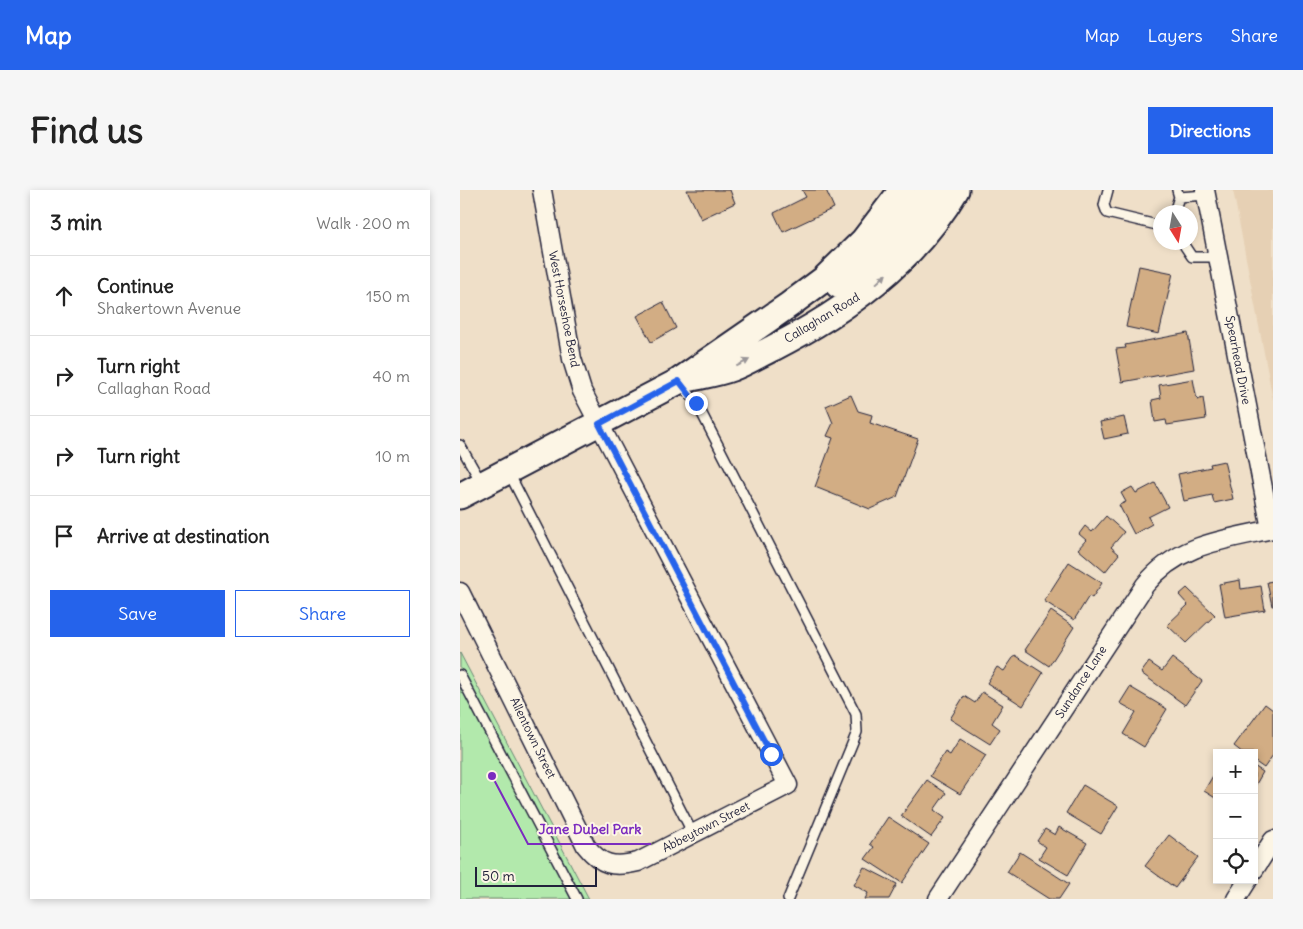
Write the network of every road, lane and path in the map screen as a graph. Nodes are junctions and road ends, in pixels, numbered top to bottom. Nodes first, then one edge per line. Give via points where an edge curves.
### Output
1 (542, 190) edge
2 (902, 190) edge
3 (930, 190) edge
4 (956, 190) edge
5 (1108, 190) edge
6 (1206, 193) edge
7 (1178, 194) edge
8 (1153, 224) edge
9 (1187, 250) edge
10 (1218, 257) junction
11 (723, 350) junction
12 (679, 381) junction
13 (599, 424) junction
14 (460, 445) edge
15 (508, 472) junction
16 (482, 485) junction
17 (460, 496) edge
18 (1272, 529) edge
19 (460, 592) edge
20 (460, 675) edge
21 (788, 786) joint
22 (693, 834) junction
23 (1273, 840) edge
24 (1258, 864) edge
25 (622, 866) joint
26 (1245, 884) edge
27 (577, 899) edge
28 (788, 899) edge
29 (938, 899) edge
30 (1236, 899) edge

1 - 13 street, West Horseshoe Bend via 572,359 582,391
2 - 11 main road, Callaghan Road via 863,241 824,279
3 - 11 main road via 888,242 838,285 779,326
12 -> 4 main road, Callaghan Road via 733,368 848,305 905,256
5 - 8 lane via 1104,205 1107,213
6 - 7 lane
6 - 10 street, Spearhead Drive
9 - 10 lane via 1192,257
10 - 18 street, Spearhead Drive
11 - 12 main road, Callaghan Road
12 - 13 main road, Callaghan Road
12 - 28 lane via 697,404 856,714 857,732
13 - 15 main road, Callaghan Road
13 - 21 street, West Horseshoe Bend
14 - 16 lane
15 - 16 main road, Callaghan Road
15 - 22 lane
16 - 17 main road, Callaghan Road
18 - 29 street, Sundance Lane via 1181,553 1157,570
19 - 25 street, Allentown Street via 586,846 596,859
20 - 27 lane
21 - 22 street, Abbeytown Street
22 - 25 street, Abbeytown Street via 638,862
23 - 24 street
26 - 30 street

